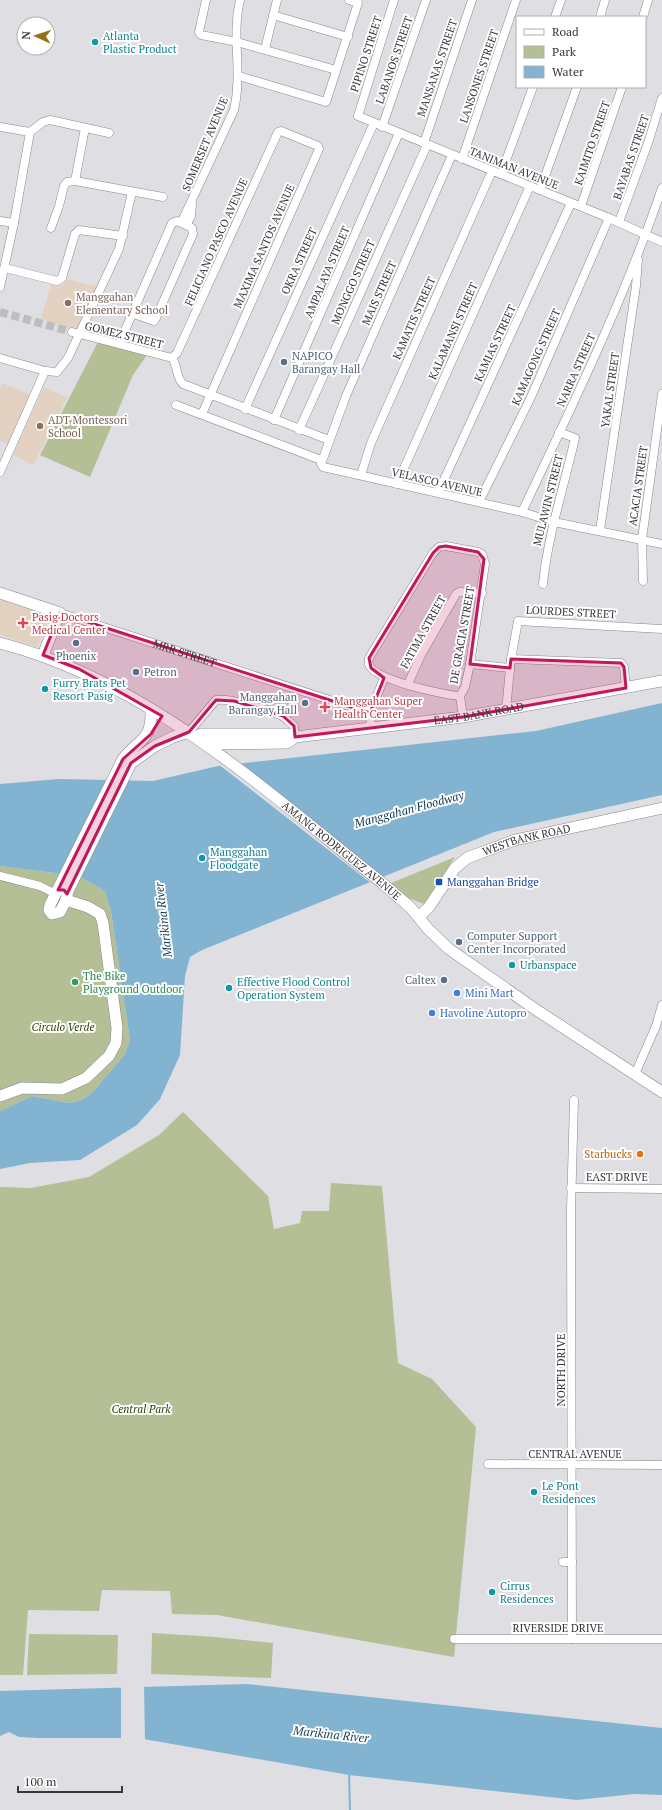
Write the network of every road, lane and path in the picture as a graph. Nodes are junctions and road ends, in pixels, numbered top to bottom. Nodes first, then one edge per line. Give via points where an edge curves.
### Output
1 (206, 0) edge
2 (240, 0) edge
3 (277, 0) edge
4 (349, 0) edge
5 (394, 0) edge
6 (426, 0) edge
7 (472, 0) edge
8 (516, 0) edge
9 (561, 0) edge
10 (605, 0) edge
11 (648, 0) edge
12 (273, 15) junction
13 (556, 16) edge
14 (600, 16) edge
15 (643, 16) edge
16 (348, 37) junction
17 (237, 42) junction
18 (265, 49) junction
19 (336, 70) junction
20 (239, 76) junction
21 (532, 88) edge
22 (577, 88) edge
23 (622, 88) edge
24 (662, 98) edge
25 (358, 114) joint
26 (374, 123) junction
27 (0, 127) edge
28 (382, 127) junction
29 (86, 128) junction
30 (30, 132) junction
31 (109, 132) dead end
32 (278, 132) joint
33 (399, 133) junction
34 (425, 144) junction
35 (452, 155) junction
36 (462, 159) junction
37 (492, 171) junction
38 (502, 174) junction
39 (75, 181) junction
40 (530, 186) junction
41 (662, 188) edge
42 (540, 190) junction
43 (132, 192) junction
44 (163, 197) dead end
45 (571, 203) junction
46 (581, 206) junction
47 (609, 218) junction
48 (0, 221) edge
49 (619, 222) junction
50 (14, 223) junction
51 (185, 223) junction
52 (51, 228) dead end
53 (646, 235) junction
54 (123, 236) junction
55 (662, 242) edge
56 (639, 253) junction
57 (5, 268) junction
58 (0, 287) edge
59 (131, 313) junction
60 (75, 333) junction
61 (119, 344) junction
62 (0, 358) edge
63 (172, 358) junction
64 (45, 371) junction
65 (662, 394) edge
66 (210, 395) junction
67 (176, 405) dead end
68 (245, 409) junction
69 (202, 414) junction
70 (274, 420) junction
71 (299, 430) junction
72 (559, 432) junction
73 (328, 440) junction
74 (321, 460) junction
75 (0, 472) edge
76 (361, 475) junction
77 (397, 484) junction
78 (438, 493) junction
79 (478, 502) junction
80 (522, 512) junction
81 (554, 522) junction
82 (600, 530) junction
83 (642, 539) junction
84 (662, 544) edge
85 (643, 581) dead end
86 (543, 584) dead end
87 (0, 593) edge
88 (482, 593) junction
89 (60, 613) junction
90 (662, 629) edge
91 (0, 643) edge
92 (43, 655) junction
93 (511, 659) junction
94 (470, 664) junction
95 (510, 668) junction
96 (384, 678) junction
97 (662, 681) edge
98 (408, 684) junction
99 (626, 688) junction
100 (460, 696) junction
101 (151, 710) junction
102 (506, 710) junction
103 (370, 713) junction
104 (162, 716) junction
105 (463, 717) junction
106 (371, 729) junction
107 (193, 735) junction
108 (148, 736) junction
109 (295, 737) junction
110 (155, 746) junction
111 (208, 746) junction
112 (127, 762) junction
113 (662, 808) edge
114 (0, 876) edge
115 (63, 892) junction
116 (419, 917) junction
117 (662, 1005) edge
118 (635, 1074) junction
119 (662, 1092) edge
120 (0, 1096) edge
121 (574, 1100) dead end
122 (572, 1188) junction
123 (662, 1189) edge
124 (488, 1464) dead end
125 (572, 1464) junction
126 (662, 1465) edge
127 (563, 1562) dead end
128 (572, 1562) junction
129 (572, 1639) junction
130 (662, 1639) edge
131 (454, 1640) dead end

1 - 17 street via 199,32 201,35
2 - 17 street, SOMERSET AVENUE via 236,16
3 - 12 street
4 - 16 street via 358,3
5 - 25 street, PIPINO STREET
6 - 28 street, LABANOS STREET
7 - 34 street, MANSANAS STREET
8 - 36 street, LANSONES STREET
9 - 13 street
10 - 14 street
11 - 15 street
12 - 16 street
12 - 18 street
16 - 19 street
17 - 18 street
17 - 20 street, SOMERSET AVENUE
18 - 19 street
19 - 20 street via 326,102
20 - 51 street, SOMERSET AVENUE via 234,110
21 - 38 street
22 - 42 street
23 - 46 street, KAIMITO STREET
24 - 49 street, BAYABAS STREET
25 - 26 street, TANIMAN AVENUE
26 - 28 street, TANIMAN AVENUE
26 - 68 street, OKRA STREET
27 - 30 street
28 - 33 street, TANIMAN AVENUE
29 - 30 street via 50,120
29 - 31 street
29 - 39 street
30 - 50 street
32 - 63 street, FELICIANO PASCO AVENUE via 177,353
32 - 66 street, MAXIMA SANTOS AVENUE via 281,130 318,146 319,149
33 - 34 street, TANIMAN AVENUE
33 - 70 street, AMPALAYA STREET
34 - 35 street, TANIMAN AVENUE
34 - 71 street, MONGGO STREET
35 - 36 street, TANIMAN AVENUE
35 - 73 street, MAIS STREET
36 - 37 street, TANIMAN AVENUE
37 - 38 street, TANIMAN AVENUE
37 - 76 street, KAMATIS STREET via 371,443
38 - 40 street, TANIMAN AVENUE
39 - 43 street
39 - 52 street via 67,182 64,186
40 - 42 street, TANIMAN AVENUE
40 - 77 street, KALAMANSI STREET
41 - 53 street, NARRA STREET
42 - 45 street, TANIMAN AVENUE
43 - 44 street
43 - 54 street
45 - 46 street, TANIMAN AVENUE
45 - 78 street, KAMIAS STREET
46 - 47 street, TANIMAN AVENUE
47 - 49 street, TANIMAN AVENUE
47 - 79 street, KAMAGONG STREET via 531,398
48 - 50 street
49 - 53 street, TANIMAN AVENUE
50 - 57 street
51 - 59 street via 172,223
51 - 59 street via 192,228 193,234 156,318 150,320
53 - 55 street, TANIMAN AVENUE
53 - 56 street, NARRA STREET
54 - 57 street via 79,230 75,234 62,278 57,281
54 - 60 street via 119,249
56 - 72 street, NARRA STREET
56 - 82 street, YAKAL STREET
57 - 58 street
59 - 61 street
60 - 61 street, GOMEZ STREET
60 - 64 street via 68,358 58,372
61 - 63 street, GOMEZ STREET
62 - 64 street
63 - 66 street, GOMEZ STREET via 180,382
64 - 75 street
65 - 83 street, ACACIA STREET
66 - 68 street, GOMEZ STREET
66 - 69 street
67 - 69 street
68 - 70 street
69 - 74 street
70 - 71 street
71 - 73 street
72 - 80 street, NARRA STREET
72 - 81 street, MULAWIN STREET via 575,438
73 - 74 street
74 - 76 street, VELASCO AVENUE via 323,467
76 - 77 street, VELASCO AVENUE
77 - 78 street, VELASCO AVENUE
78 - 79 street, VELASCO AVENUE
79 - 80 street, VELASCO AVENUE
80 - 81 street, VELASCO AVENUE
81 - 82 street, VELASCO AVENUE
81 - 86 street, MULAWIN STREET via 546,554
82 - 83 street, VELASCO AVENUE
83 - 84 street, VELASCO AVENUE
83 - 85 street, ACACIA STREET
87 - 89 main road, MRR STREET
88 - 94 street, DE GRACIA STREET
88 - 96 street, DE GRACIA STREET via 485,564 482,554 446,546 439,547 369,658 371,668
88 - 98 street, FATIMA STREET via 456,594 421,655
89 - 92 main road
89 - 103 street, MRR STREET
90 - 93 street, LOURDES STREET via 520,620 516,623
91 - 92 main road, AMANG RODRIGUEZ AVENUE
92 - 101 main road, AMANG RODRIGUEZ AVENUE via 79,670
93 - 95 street, LOURDES STREET
93 - 99 street via 621,663 624,667
94 - 95 street
94 - 100 street, DE GRACIA STREET via 465,687
95 - 102 street, LOURDES STREET
96 - 98 street, DE GRACIA STREET
96 - 103 street
97 - 99 main road, EAST BANK ROAD
98 - 100 street, DE GRACIA STREET via 440,694
99 - 102 main road, EAST BANK ROAD
100 - 105 street
101 - 104 main road, AMANG RODRIGUEZ AVENUE
101 - 108 main road via 152,722
102 - 105 main road, EAST BANK ROAD
103 - 106 street
104 - 107 main road, AMANG RODRIGUEZ AVENUE
104 - 108 main road
105 - 106 main road, EAST BANK ROAD
106 - 109 main road, EAST BANK ROAD
107 - 109 main road, EAST BANK ROAD via 287,734
107 - 109 street via 216,700 224,699 283,716 294,726
107 - 110 main road, EAST BANK ROAD via 173,737
107 - 111 main road, AMANG RODRIGUEZ AVENUE
108 - 110 main road via 154,738
108 - 112 main road via 128,753
109 - 111 main road, EAST BANK ROAD via 287,743
110 - 112 main road, EAST BANK ROAD
111 - 116 main road, AMANG RODRIGUEZ AVENUE via 381,882
112 - 115 main road
113 - 116 main road, WESTBANK ROAD via 515,840 467,858 455,868 429,907
114 - 115 street
115 - 120 main road via 100,914 118,1028 116,1042 109,1056 97,1070 73,1085 62,1089 22,1088
116 - 118 main road, AMANG RODRIGUEZ AVENUE via 443,944 469,964
117 - 118 street via 656,1026
118 - 119 main road, AMANG RODRIGUEZ AVENUE
121 - 122 street, NORTH DRIVE
122 - 123 street, EAST DRIVE
122 - 125 street, NORTH DRIVE
124 - 125 street, CENTRAL AVENUE
125 - 126 street, CENTRAL AVENUE
125 - 128 street, NORTH DRIVE
127 - 128 street
128 - 129 street, NORTH DRIVE
129 - 130 street, RIVERSIDE DRIVE
129 - 131 street, RIVERSIDE DRIVE via 516,1636

